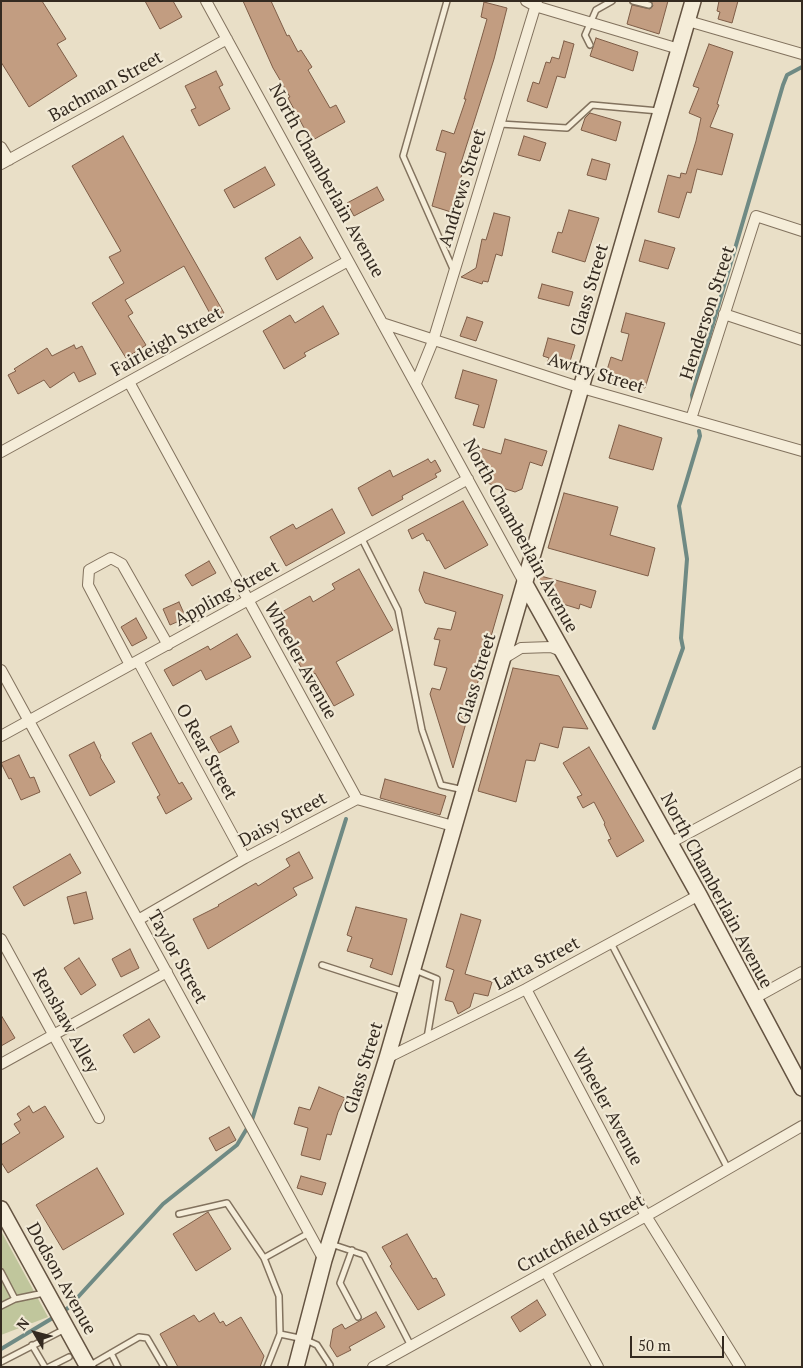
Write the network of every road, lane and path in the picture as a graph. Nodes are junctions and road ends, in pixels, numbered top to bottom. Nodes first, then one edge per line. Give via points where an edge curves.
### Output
1 (206, 1) edge
2 (447, 1) edge
3 (612, 1) edge
4 (634, 1) edge
5 (693, 1) edge
6 (532, 3) edge
7 (650, 6) dead end
8 (688, 21) junction
9 (590, 23) junction
10 (227, 39) junction
11 (590, 45) dead end
12 (679, 49) junction
13 (802, 54) edge
14 (661, 111) junction
15 (500, 124) junction
16 (1, 147) edge
17 (5, 162) edge
18 (802, 231) edge
19 (348, 261) junction
20 (454, 271) junction
21 (724, 314) junction
22 (382, 322) junction
23 (802, 340) edge
24 (433, 341) junction
25 (129, 382) junction
26 (416, 383) junction
27 (582, 388) junction
28 (692, 419) junction
29 (802, 451) edge
30 (1, 452) edge
31 (468, 479) junction
32 (362, 538) junction
33 (525, 584) junction
34 (248, 600) junction
35 (168, 644) junction
36 (563, 652) junction
37 (503, 659) junction
38 (134, 663) junction
39 (1, 670) edge
40 (29, 721) junction
41 (1, 736) edge
42 (802, 772) edge
43 (464, 790) junction
44 (357, 799) junction
45 (453, 826) junction
46 (670, 843) junction
47 (245, 858) junction
48 (699, 895) junction
49 (138, 920) junction
50 (1, 939) edge
51 (611, 944) junction
52 (322, 965) dead end
53 (412, 969) junction
54 (167, 972) junction
55 (802, 972) edge
56 (526, 989) junction
57 (406, 992) junction
58 (753, 999) junction
59 (54, 1035) junction
60 (427, 1039) junction
61 (387, 1058) junction
62 (1, 1064) edge
63 (802, 1088) edge
64 (99, 1118) dead end
65 (802, 1126) edge
66 (728, 1169) junction
67 (1, 1209) edge
68 (178, 1214) dead end
69 (646, 1216) junction
70 (309, 1233) junction
71 (330, 1243) junction
72 (352, 1250) junction
73 (264, 1258) junction
74 (324, 1260) junction
75 (1, 1272) edge
76 (546, 1272) junction
77 (47, 1293) junction
78 (15, 1298) junction
79 (1, 1306) edge
80 (358, 1317) dead end
81 (65, 1325) junction
82 (280, 1334) junction
83 (304, 1339) junction
84 (32, 1345) junction
85 (411, 1346) junction
86 (111, 1354) junction
87 (69, 1357) dead end
88 (1, 1362) edge
89 (45, 1367) edge
90 (49, 1367) edge
91 (88, 1367) edge
92 (118, 1367) edge
93 (164, 1367) edge
94 (267, 1367) edge
95 (296, 1367) edge
96 (329, 1367) edge
97 (373, 1367) edge
98 (598, 1367) edge
99 (740, 1367) edge

1 - 10 street, North Chamberlain Avenue
2 - 20 lane via 403,156
3 - 9 lane via 596,10
4 - 7 lane
5 - 8 main road, Glass Street
6 - 9 street
6 - 15 street, Andrews Street
8 - 12 main road, Glass Street
8 - 13 street
9 - 11 lane via 585,35
9 - 12 street
10 - 17 street, Bachman Street
10 - 19 street, North Chamberlain Avenue
12 - 14 main road, Glass Street
14 - 15 lane via 592,105 567,128
14 - 27 main road, Glass Street
15 - 20 street, Andrews Street
16 - 17 street
18 - 21 street, Henderson Street via 756,216
19 - 22 street, North Chamberlain Avenue
19 - 25 street, Fairleigh Street
20 - 24 street, Andrews Street
21 - 23 street
21 - 28 street, Henderson Street
22 - 24 street, Awtry Street
22 - 26 street, North Chamberlain Avenue
24 - 26 street, Andrews Street
24 - 27 street, Awtry Street
25 - 30 street, Fairleigh Street
25 - 34 street, Wheeler Avenue
26 - 31 street, North Chamberlain Avenue
27 - 28 street, Awtry Street
27 - 33 main road, Glass Street
28 - 29 street, Awtry Street
31 - 32 street, Appling Street
31 - 33 street, North Chamberlain Avenue
32 - 34 street, Appling Street
32 - 43 lane via 398,610 422,730 440,785
33 - 36 main road, North Chamberlain Avenue
33 - 37 main road, Glass Street
34 - 35 street, Appling Street
34 - 44 street, Wheeler Avenue
35 - 38 street, Appling Street
35 - 38 street, O Rear Street via 122,564 111,558 89,570 88,584
36 - 37 street via 551,647 521,648
36 - 46 main road, North Chamberlain Avenue
37 - 43 main road, Glass Street
38 - 40 street, Appling Street
38 - 47 street, O Rear Street
39 - 40 street, Taylor Street
40 - 41 street, Appling Street
40 - 49 street, Taylor Street
42 - 46 street
43 - 45 main road, Glass Street
44 - 45 street
44 - 47 street, Daisy Street
45 - 53 main road, Glass Street
46 - 48 main road, North Chamberlain Avenue
47 - 49 street, Daisy Street
48 - 51 street, Latta Street
48 - 58 main road, North Chamberlain Avenue
49 - 54 street, Taylor Street
50 - 59 street, Renshaw Alley
51 - 56 street, Latta Street
51 - 66 lane
52 - 57 lane
53 - 57 main road, Glass Street
53 - 60 lane via 437,979
54 - 59 street
54 - 70 street, Taylor Street
55 - 58 street
56 - 60 street, Latta Street
56 - 69 street, Wheeler Avenue
57 - 61 main road, Glass Street
58 - 63 main road, North Chamberlain Avenue
59 - 62 street
59 - 64 street, Renshaw Alley
60 - 61 street, Latta Street
61 - 71 main road, Glass Street
65 - 66 street, Crutchfield Street
66 - 69 street, Crutchfield Street
67 - 77 main road, Dodson Avenue
68 - 73 lane via 227,1203
69 - 76 street, Crutchfield Street
69 - 99 street, Wheeler Avenue
70 - 73 lane
70 - 74 street, Taylor Street
71 - 72 lane
71 - 74 main road, Glass Street
72 - 80 lane via 340,1282
72 - 85 lane via 364,1256
73 - 82 lane via 279,1296
74 - 83 main road, Glass Street
75 - 78 lane
76 - 85 street, Crutchfield Street
76 - 98 street
77 - 78 lane
77 - 81 main road, Dodson Avenue
78 - 79 lane
81 - 84 lane
81 - 91 main road, Dodson Avenue
82 - 83 lane
82 - 94 lane
83 - 95 main road, Glass Street
83 - 96 lane via 317,1345
84 - 88 lane
84 - 89 lane
85 - 97 street, Crutchfield Street
86 - 91 lane
86 - 92 lane
86 - 93 lane via 139,1336 147,1338
87 - 90 lane

